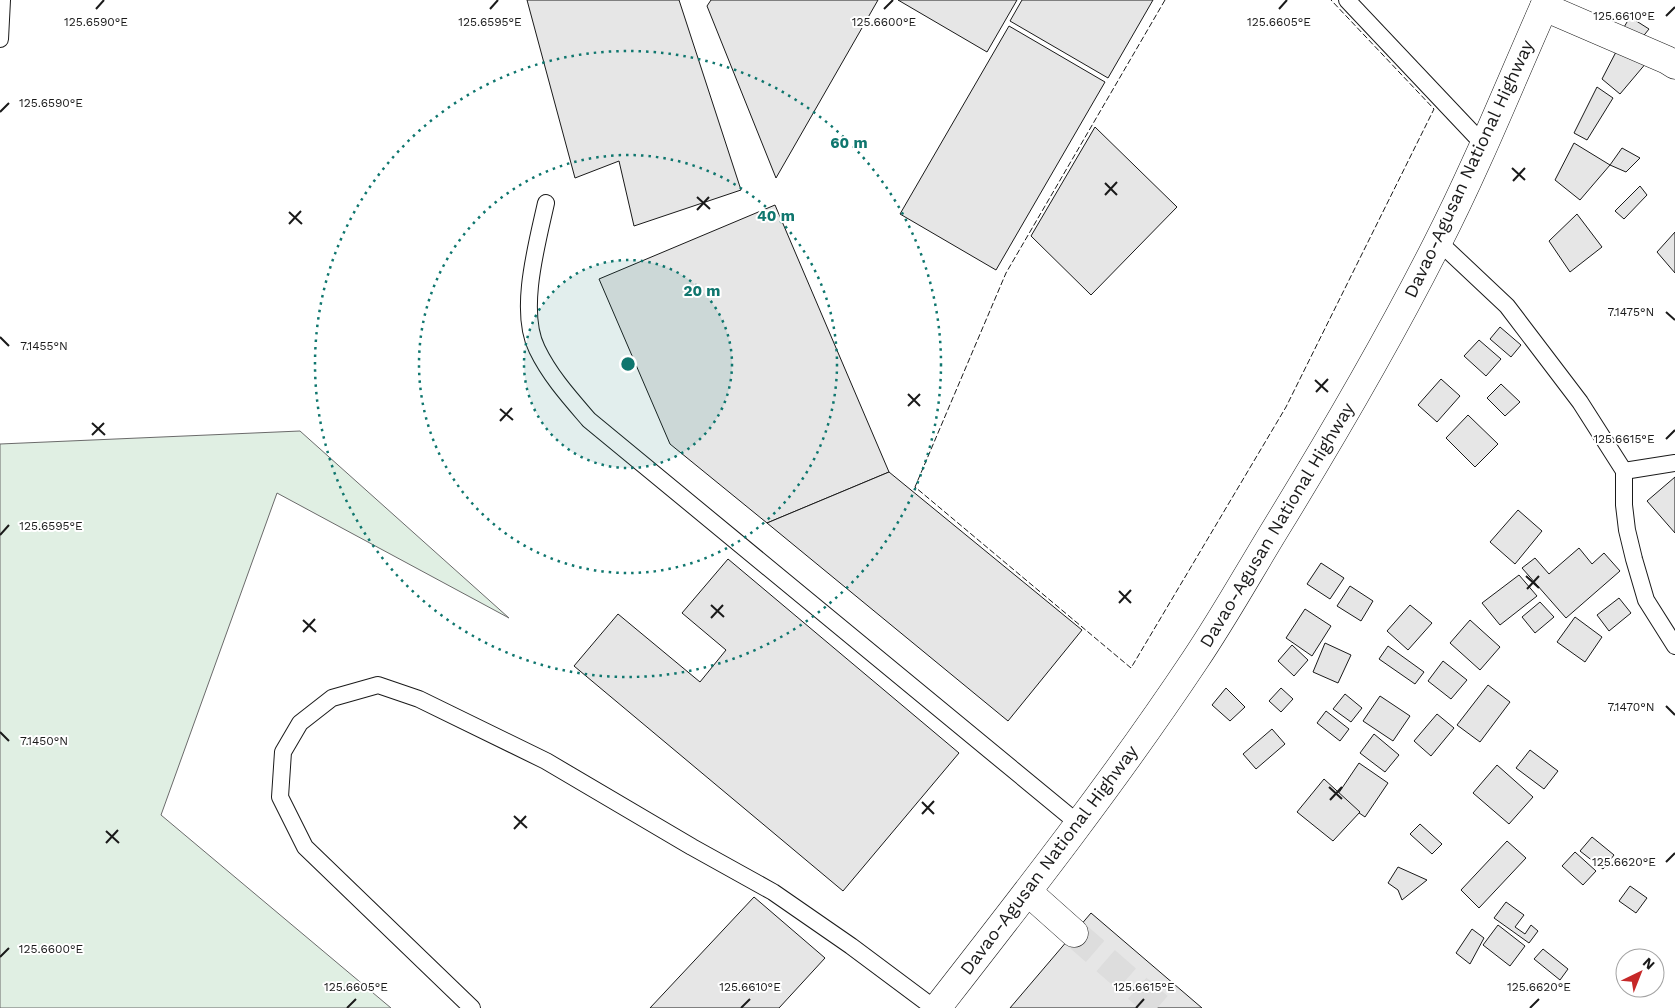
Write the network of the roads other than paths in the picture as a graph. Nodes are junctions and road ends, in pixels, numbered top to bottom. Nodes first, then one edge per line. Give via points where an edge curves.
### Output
1 (2, 0) edge
2 (1347, 0) edge
3 (1546, 3) edge
4 (0, 39) edge
5 (1675, 65) edge
6 (1484, 145) junction
7 (546, 203) dead end
8 (1439, 242) junction
9 (1675, 463) edge
10 (1624, 471) junction
11 (1675, 646) edge
12 (1079, 824) junction
13 (1028, 892) junction
14 (1074, 933) tunnel mouth
15 (472, 1008) edge
16 (935, 1008) edge

1 - 4 lane
2 - 6 lane
3 - 5 main road
3 - 6 main road, Davao-Agusan National Highway
6 - 8 main road, Davao-Agusan National Highway
7 - 12 lane via 533,265 528,313 536,348 554,379 588,420
8 - 10 lane via 1507,306 1580,402
8 - 12 main road, Davao-Agusan National Highway via 1335,432 1197,658
9 - 10 lane
10 - 11 lane via 1624,505 1634,560 1646,600
12 - 13 main road, Davao-Agusan National Highway
13 - 14 main road
13 - 16 main road, Davao-Agusan National Highway
15 - 16 lane via 305,847 280,797 283,752 300,723 332,698 378,685 419,699 546,761 772,892

